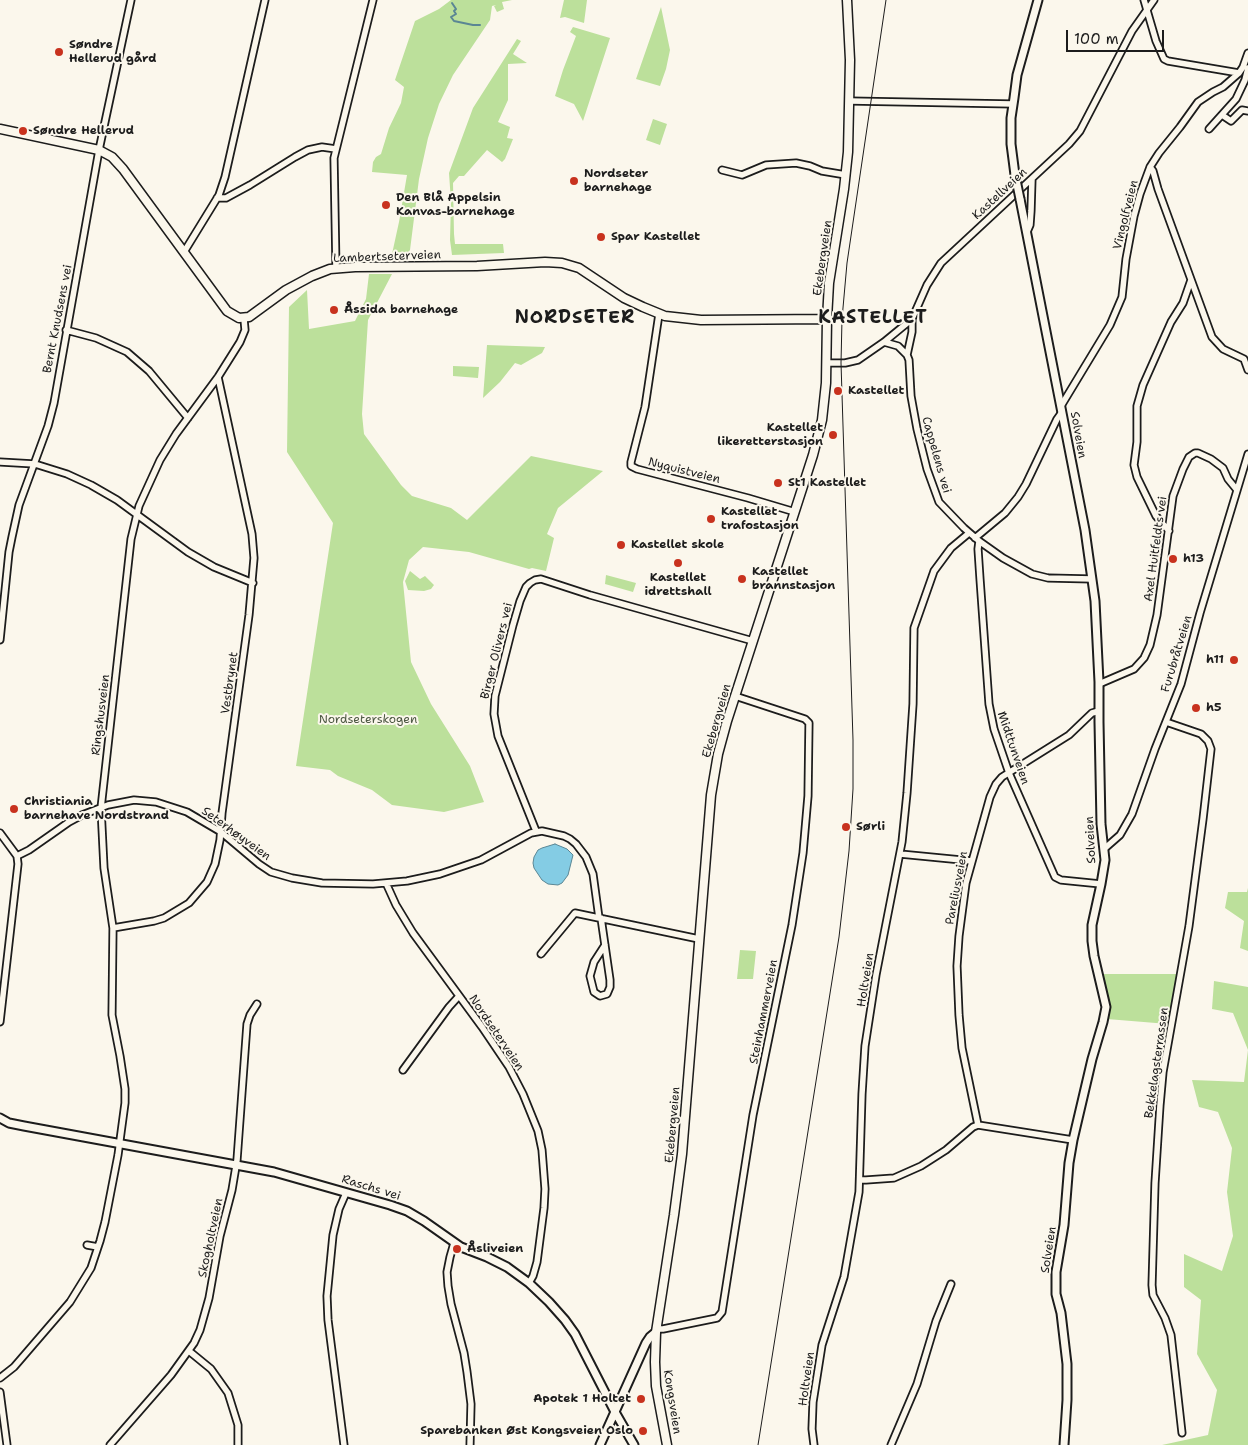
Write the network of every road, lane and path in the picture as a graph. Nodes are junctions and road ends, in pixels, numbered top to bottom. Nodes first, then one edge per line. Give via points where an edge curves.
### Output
1 (131, 0) edge
2 (265, 0) edge
3 (373, 0) edge
4 (847, 0) edge
5 (1038, 0) edge
6 (1144, 0) edge
7 (1154, 0) edge
8 (1147, 10) junction
9 (1248, 53) edge
10 (1248, 68) edge
11 (1238, 73) junction
12 (850, 101) junction
13 (1013, 104) junction
14 (1248, 111) edge
15 (1222, 115) junction
16 (0, 129) edge
17 (1209, 129) dead end
18 (336, 149) junction
19 (100, 150) junction
20 (1150, 167) junction
21 (722, 170) dead end
22 (846, 175) junction
23 (1032, 179) junction
24 (217, 198) junction
25 (1026, 232) junction
26 (184, 252) junction
27 (336, 269) junction
28 (1191, 280) junction
29 (659, 314) junction
30 (827, 318) junction
31 (244, 319) junction
32 (912, 319) junction
33 (66, 330) junction
34 (884, 342) junction
35 (907, 354) junction
36 (827, 363) junction
37 (1248, 370) edge
38 (218, 378) junction
39 (1062, 409) junction
40 (188, 418) junction
41 (1248, 454) edge
42 (0, 462) edge
43 (35, 464) junction
44 (1237, 490) junction
45 (795, 512) junction
46 (137, 514) junction
47 (1169, 530) junction
48 (969, 533) junction
49 (977, 539) junction
50 (1092, 579) junction
51 (253, 583) junction
52 (0, 640) edge
53 (753, 641) junction
54 (1099, 684) junction
55 (735, 696) junction
56 (1099, 711) junction
57 (1166, 722) junction
58 (1009, 773) junction
59 (100, 808) junction
60 (536, 831) junction
61 (221, 832) junction
62 (0, 833) edge
63 (1104, 849) junction
64 (900, 854) junction
65 (17, 856) junction
66 (972, 861) junction
67 (386, 883) junction
68 (1101, 884) junction
69 (600, 918) junction
70 (113, 928) junction
71 (699, 939) junction
72 (605, 945) junction
73 (541, 954) dead end
74 (459, 996) junction
75 (257, 1004) dead end
76 (0, 1022) edge
77 (403, 1070) dead end
78 (0, 1118) edge
79 (978, 1125) junction
80 (1073, 1140) junction
81 (120, 1143) junction
82 (236, 1164) junction
83 (860, 1180) junction
84 (346, 1192) junction
85 (454, 1243) junction
86 (87, 1245) dead end
87 (98, 1247) junction
88 (529, 1283) junction
89 (951, 1284) dead end
90 (656, 1331) junction
91 (189, 1351) junction
92 (0, 1378) edge
93 (0, 1392) edge
94 (615, 1412) junction
95 (1182, 1433) dead end
96 (7, 1445) edge
97 (110, 1445) edge
98 (238, 1445) edge
99 (344, 1445) edge
100 (470, 1445) edge
101 (600, 1445) edge
102 (634, 1445) edge
103 (667, 1445) edge
104 (814, 1445) edge
105 (891, 1445) edge
106 (1064, 1445) edge

1 - 19 street, Bernt Knudsens vei
2 - 24 street via 225,177
3 - 18 street
4 - 12 main road, Ekebergveien
5 - 13 street, Solveien via 1016,75
6 - 8 street
7 - 8 street, Kastellveien
8 - 11 street via 1164,59
8 - 23 street, Kastellveien via 1132,30 1080,131
9 - 11 street, Vingolfveien
10 - 15 street via 1236,99
11 - 20 street, Vingolfveien via 1223,88 1198,102
12 - 13 street
12 - 22 main road, Ekebergveien
13 - 25 street, Solveien, bridge via 1011,144
14 - 15 street via 1242,110 1231,121
15 - 17 street
16 - 19 main road
18 - 24 street via 308,150 244,189 226,198
18 - 27 street via 333,170
19 - 26 main road via 120,165
19 - 33 street, Bernt Knudsens vei
20 - 28 street
20 - 39 street, Vingolfveien via 1134,216 1122,297 1109,328
21 - 22 street via 742,175 766,166 796,163
22 - 30 main road, Ekebergveien
23 - 25 street, Solveien via 1032,211
23 - 32 street, Kastellveien via 941,263
24 - 26 street
25 - 39 street, Solveien
26 - 31 main road via 227,311
27 - 29 main road, Lambertseterveien via 554,262 578,268 624,298
27 - 31 main road, Lambertseterveien via 300,282
28 - 37 street via 1212,338 1223,349 1244,359
28 - 47 street via 1143,385 1137,406 1134,465 1137,478 1156,516
29 - 30 main road, Lambertseterveien via 701,320
29 - 45 street, Nyquistveien via 645,407 631,466
30 - 36 main road, Ekebergveien
31 - 38 street, Ringshusveien via 245,330 240,342
32 - 34 street, Kastellveien
32 - 35 street, Cappelens vei
33 - 40 street via 96,338 127,352 149,371
33 - 43 street, Bernt Knudsens vei via 48,426
34 - 35 street via 898,346
34 - 36 street, Kastellveien via 858,360
35 - 48 street, Cappelens vei via 917,429 933,488 939,502
36 - 45 main road, Ekebergveien via 820,429
38 - 40 street, Ringshusveien
38 - 51 street, Vestbrynet via 252,534
39 - 49 street, Vingolfveien via 1018,497
39 - 50 street, Solveien
40 - 46 street, Ringshusveien via 160,460
41 - 44 street, Furubråtveien
42 - 43 street
43 - 46 street via 91,485
43 - 52 street, Bernt Knudsens vei via 19,505 9,552
44 - 47 street, Axel Huitfeldts vei via 1220,465 1201,454 1192,454 1177,482
44 - 57 street, Furubråtveien via 1181,684
45 - 53 main road, Ekebergveien
46 - 51 street via 188,552
46 - 59 street, Ringshusveien via 129,550
47 - 54 street, Axel Huitfeldts vei via 1154,632 1147,652 1142,662 1130,671
48 - 49 street, Cappelens vei
48 - 64 street, Holtveien via 951,548 934,571 914,628 910,755
49 - 50 street, Cappelens vei via 1032,574 1048,578
49 - 58 street, Midttunveien via 989,704
50 - 54 street, Solveien
51 - 61 street, Vestbrynet
53 - 55 main road, Ekebergveien
53 - 60 street, Birger Olivers vei via 541,579 530,583 512,625 495,696 494,714 498,736
54 - 56 street, Solveien
55 - 71 main road, Ekebergveien via 712,788
55 - 90 street, Steinhammerveien via 809,723 803,853 792,925 752,1120 722,1312 718,1318
56 - 58 street, Pareliusveien
56 - 63 street, Solveien
57 - 63 street, Furubråtveien via 1132,814 1120,835
57 - 95 street, Bekkelagsterrassen via 1201,734 1210,749 1190,916 1163,1072 1155,1183 1153,1295 1171,1335
58 - 66 street, Pareliusveien via 996,784 990,797
58 - 68 street, Midttunveien via 1055,877
59 - 61 street, Seterhøyveien via 134,800 156,802 187,812
59 - 65 street, Seterhøyveien via 69,822
59 - 70 street, Ringshusveien
60 - 67 street, Seterhøyveien via 462,868 430,877
60 - 69 street via 564,836 582,851 593,874
61 - 67 street, Seterhøyveien via 275,874 322,883
61 - 70 street, Vestbrynet via 211,874 192,901 164,918
62 - 65 street
63 - 68 street, Solveien
64 - 66 street
64 - 83 street, Holtveien via 865,1046
65 - 76 street
66 - 79 street, Pareliusveien via 959,936 957,984 962,1048
67 - 74 street, Nordseterveien via 413,933
68 - 80 street, Solveien via 1092,925 1092,942 1105,1012
69 - 71 street
69 - 72 street
69 - 73 street via 575,913
70 - 81 street, Ringshusveien via 112,1015 125,1089
71 - 90 main road, Ekebergveien via 680,1176
72 - 72 street via 610,987 604,996 596,994 590,976
74 - 77 street, Nordseterveien
74 - 88 street, Nordseterveien via 509,1067 538,1131 542,1150 544,1208 537,1262
75 - 82 street, Skogholtveien via 247,1024
78 - 81 street, Raschs vei via 16,1124
79 - 80 street
79 - 83 street via 921,1166 894,1178
80 - 106 street, Solveien via 1055,1283 1067,1364
81 - 82 street, Raschs vei
81 - 87 street, Ringshusveien
82 - 84 street, Raschs vei
82 - 91 street, Skogholtveien via 206,1312
83 - 104 street, Holtveien via 844,1277 818,1368 813,1402
84 - 85 street, Raschs vei via 407,1211
84 - 99 street via 333,1235 327,1296
85 - 88 street, Raschs vei via 500,1263
85 - 100 street via 447,1272 448,1286 467,1372
86 - 87 street
87 - 92 street, Ringshusveien via 91,1268 70,1302 14,1367
88 - 94 street, Raschs vei via 571,1328
89 - 105 street via 917,1384
90 - 94 street, Ekebergveien via 648,1340
90 - 103 main road, Kongsveien via 656,1386
91 - 97 street, Skogholtveien
91 - 98 street via 211,1370 228,1393 238,1425
93 - 96 street
94 - 101 street, Ekebergveien
94 - 102 street, Raschs vei

